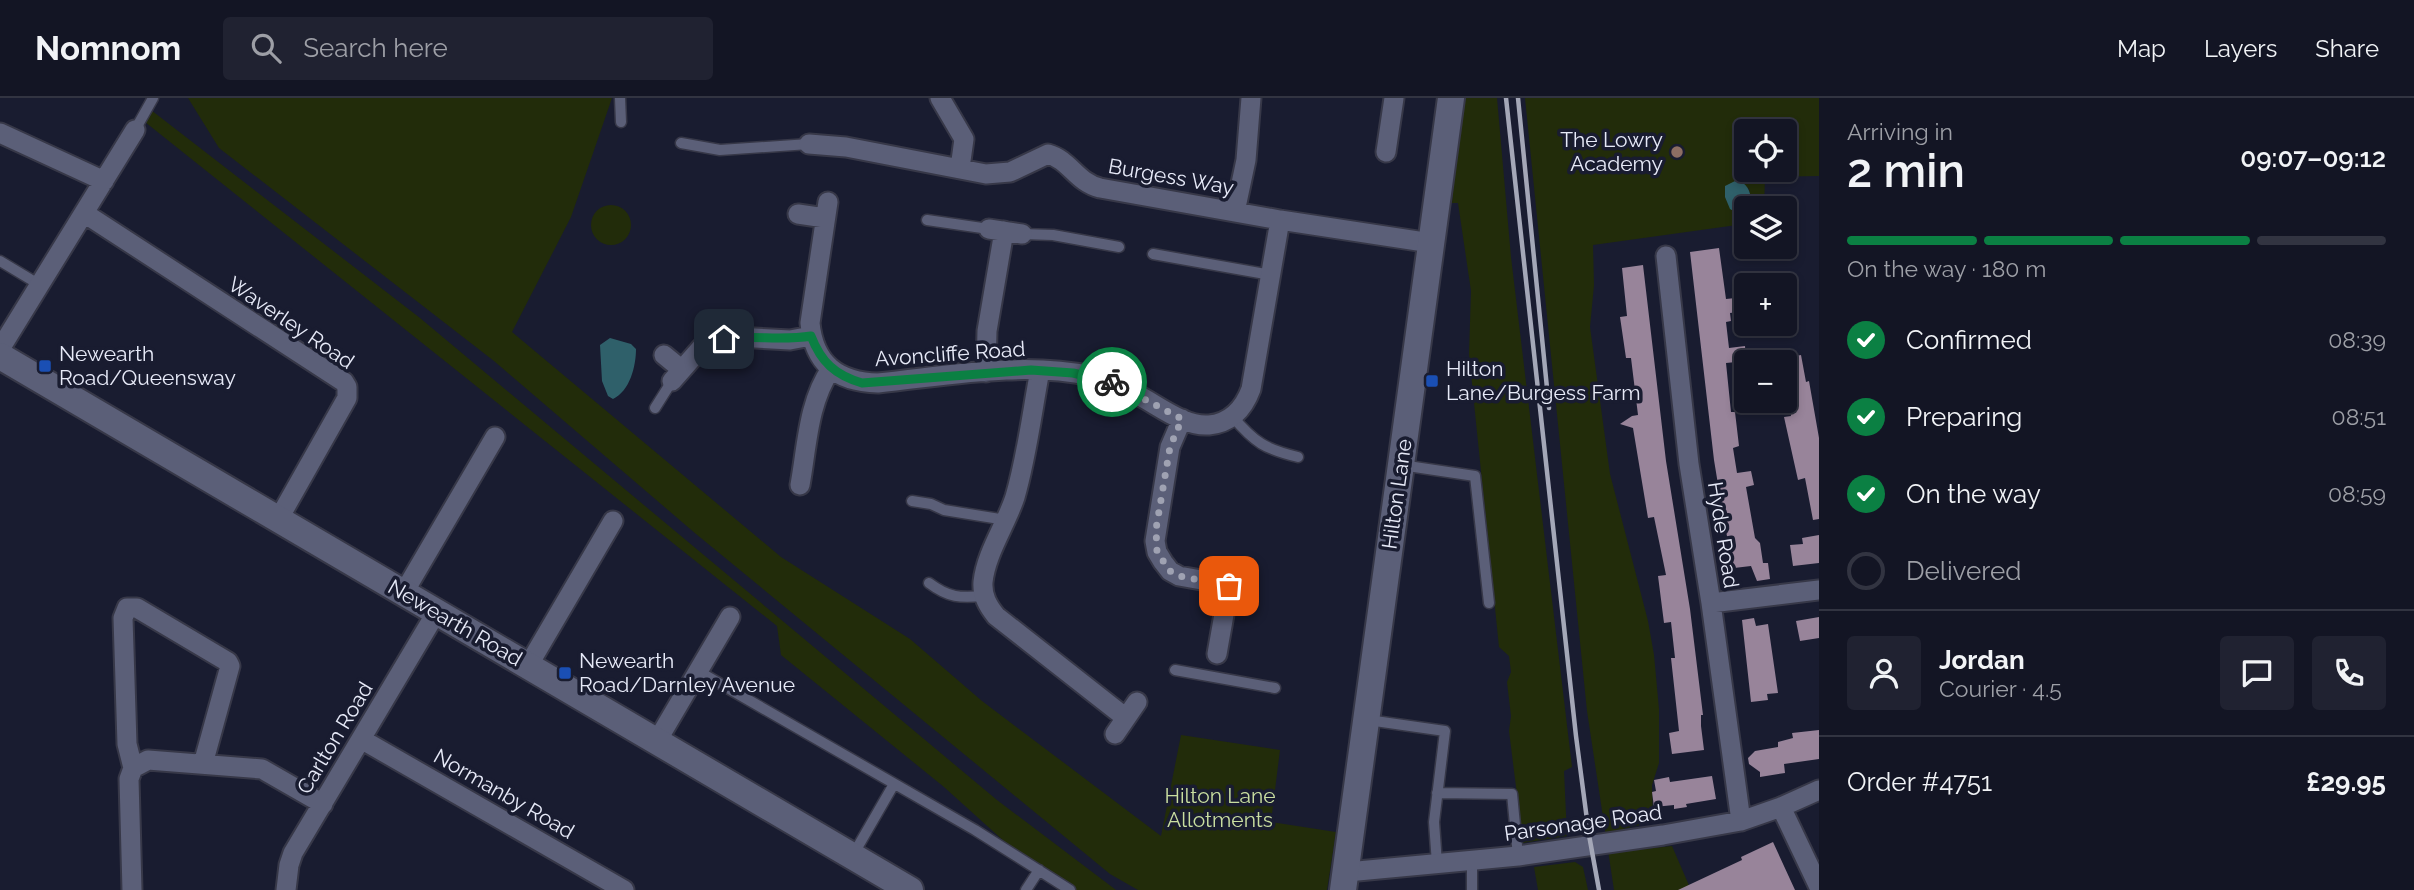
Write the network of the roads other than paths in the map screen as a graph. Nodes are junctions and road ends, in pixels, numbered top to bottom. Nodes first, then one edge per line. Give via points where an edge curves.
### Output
1 (153, 98) edge
2 (621, 98) edge
3 (940, 98) edge
4 (1251, 98) edge
5 (1394, 98) edge
6 (1451, 98) edge
7 (621, 122) dead end
8 (135, 130) joint
9 (0, 133) edge
10 (681, 143) dead end
11 (809, 144) joint
12 (834, 146) junction
13 (1386, 152) dead end
14 (833, 166) dead end
15 (960, 168) junction
16 (104, 181) junction
17 (1235, 212) junction
18 (85, 213) junction
19 (798, 214) dead end
20 (927, 220) dead end
21 (1280, 220) junction
22 (1005, 231) junction
23 (1432, 243) junction
24 (1119, 247) dead end
25 (1153, 254) dead end
26 (1666, 256) dead end
27 (0, 261) edge
28 (1271, 275) junction
29 (40, 285) junction
30 (811, 336) junction
31 (664, 355) dead end
32 (1, 358) edge
33 (831, 369) junction
34 (1040, 370) junction
35 (986, 372) junction
36 (676, 375) junction
37 (655, 408) dead end
38 (1233, 416) junction
39 (1182, 419) junction
40 (495, 437) dead end
41 (1298, 457) dead end
42 (1401, 465) junction
43 (808, 476) dead end
44 (912, 501) dead end
45 (278, 520) junction
46 (1006, 520) junction
47 (613, 521) dead end
48 (929, 583) dead end
49 (1819, 590) edge
50 (403, 594) junction
51 (984, 596) junction
52 (1489, 603) dead end
53 (1711, 603) junction
54 (436, 612) junction
55 (730, 617) dead end
56 (1217, 654) joint
57 (528, 666) junction
58 (1175, 670) dead end
59 (698, 671) junction
60 (1213, 677) junction
61 (1275, 688) dead end
62 (1126, 718) dead end
63 (1368, 720) junction
64 (361, 739) junction
65 (657, 741) junction
66 (204, 764) junction
67 (133, 768) junction
68 (894, 784) junction
69 (1819, 790) edge
70 (1437, 793) junction
71 (323, 804) junction
72 (1781, 807) junction
73 (1741, 821) junction
74 (852, 856) junction
75 (1518, 856) junction
76 (1472, 860) junction
77 (1437, 864) junction
78 (1039, 870) junction
79 (1345, 881) edge
80 (1819, 887) edge
81 (132, 890) edge
82 (286, 890) edge
83 (624, 890) edge
84 (910, 890) edge
85 (1026, 890) edge
86 (1070, 890) edge
87 (1472, 890) edge

1 - 8 lane
2 - 7 lane
3 - 15 street via 964,139
4 - 17 street via 1246,160
5 - 13 street
6 - 23 main road, Hilton Lane
8 - 16 street
9 - 16 street
10 - 11 lane, Burgess Way via 720,150
11 - 12 street, Burgess Way
12 - 14 street
12 - 15 street, Burgess Way
15 - 17 street, Burgess Way via 986,174 1010,172 1048,154 1090,185
16 - 18 street
17 - 21 street, Burgess Way
18 - 29 street
18 - 45 street, Waverley Road via 344,382 347,398
19 - 30 street via 827,210
20 - 22 lane
21 - 23 street, Burgess Way
21 - 28 street
22 - 24 lane
22 - 35 street via 987,331
23 - 42 main road, Hilton Lane
25 - 28 lane
26 - 53 street, Hyde Road via 1689,464
27 - 29 lane
28 - 38 street via 1251,389
29 - 32 street
30 - 33 street
30 - 36 street via 724,339 701,348
31 - 36 street
32 - 45 main road, Newearth Road
33 - 35 street, Avoncliffe Road via 862,383
33 - 43 street via 815,402
34 - 35 street, Avoncliffe Road
34 - 39 street, Avoncliffe Road via 1113,382
34 - 46 street via 1021,474
36 - 37 lane
38 - 39 street, Avoncliffe Road via 1208,425
38 - 41 lane via 1271,450
39 - 56 street via 1170,447 1156,529 1157,552 1179,576 1238,587
40 - 50 street
42 - 52 lane via 1475,476
42 - 63 main road, Hilton Lane
44 - 46 lane
45 - 50 main road, Newearth Road
46 - 51 street via 987,566
47 - 57 street
48 - 51 lane via 951,596
49 - 53 street
50 - 54 main road, Newearth Road
51 - 62 street via 996,616
53 - 73 street, Hyde Road
54 - 57 main road, Newearth Road
54 - 64 street, Carlton Road
55 - 59 street
56 - 60 lane
57 - 65 main road, Newearth Road
58 - 60 lane
59 - 65 street
59 - 68 lane
60 - 61 lane
63 - 70 lane via 1445,731
63 - 79 main road, Hilton Lane
64 - 71 street, Carlton Road
64 - 83 street, Normanby Road
65 - 74 main road, Newearth Road
66 - 67 street via 148,760
66 - 67 street via 230,666 132,607 123,618 127,744
66 - 71 street via 262,769
67 - 81 street via 129,779
68 - 74 lane
68 - 78 lane
69 - 72 street, Parsonage Road
70 - 75 lane via 1512,794
70 - 77 lane
71 - 82 street, Carlton Road via 293,853
72 - 73 street, Parsonage Road
72 - 80 street
73 - 75 street, Parsonage Road
74 - 84 main road, Newearth Road
75 - 76 street, Parsonage Road
76 - 77 street, Parsonage Road
76 - 87 lane
77 - 79 street, Parsonage Road
78 - 85 lane
78 - 86 lane

